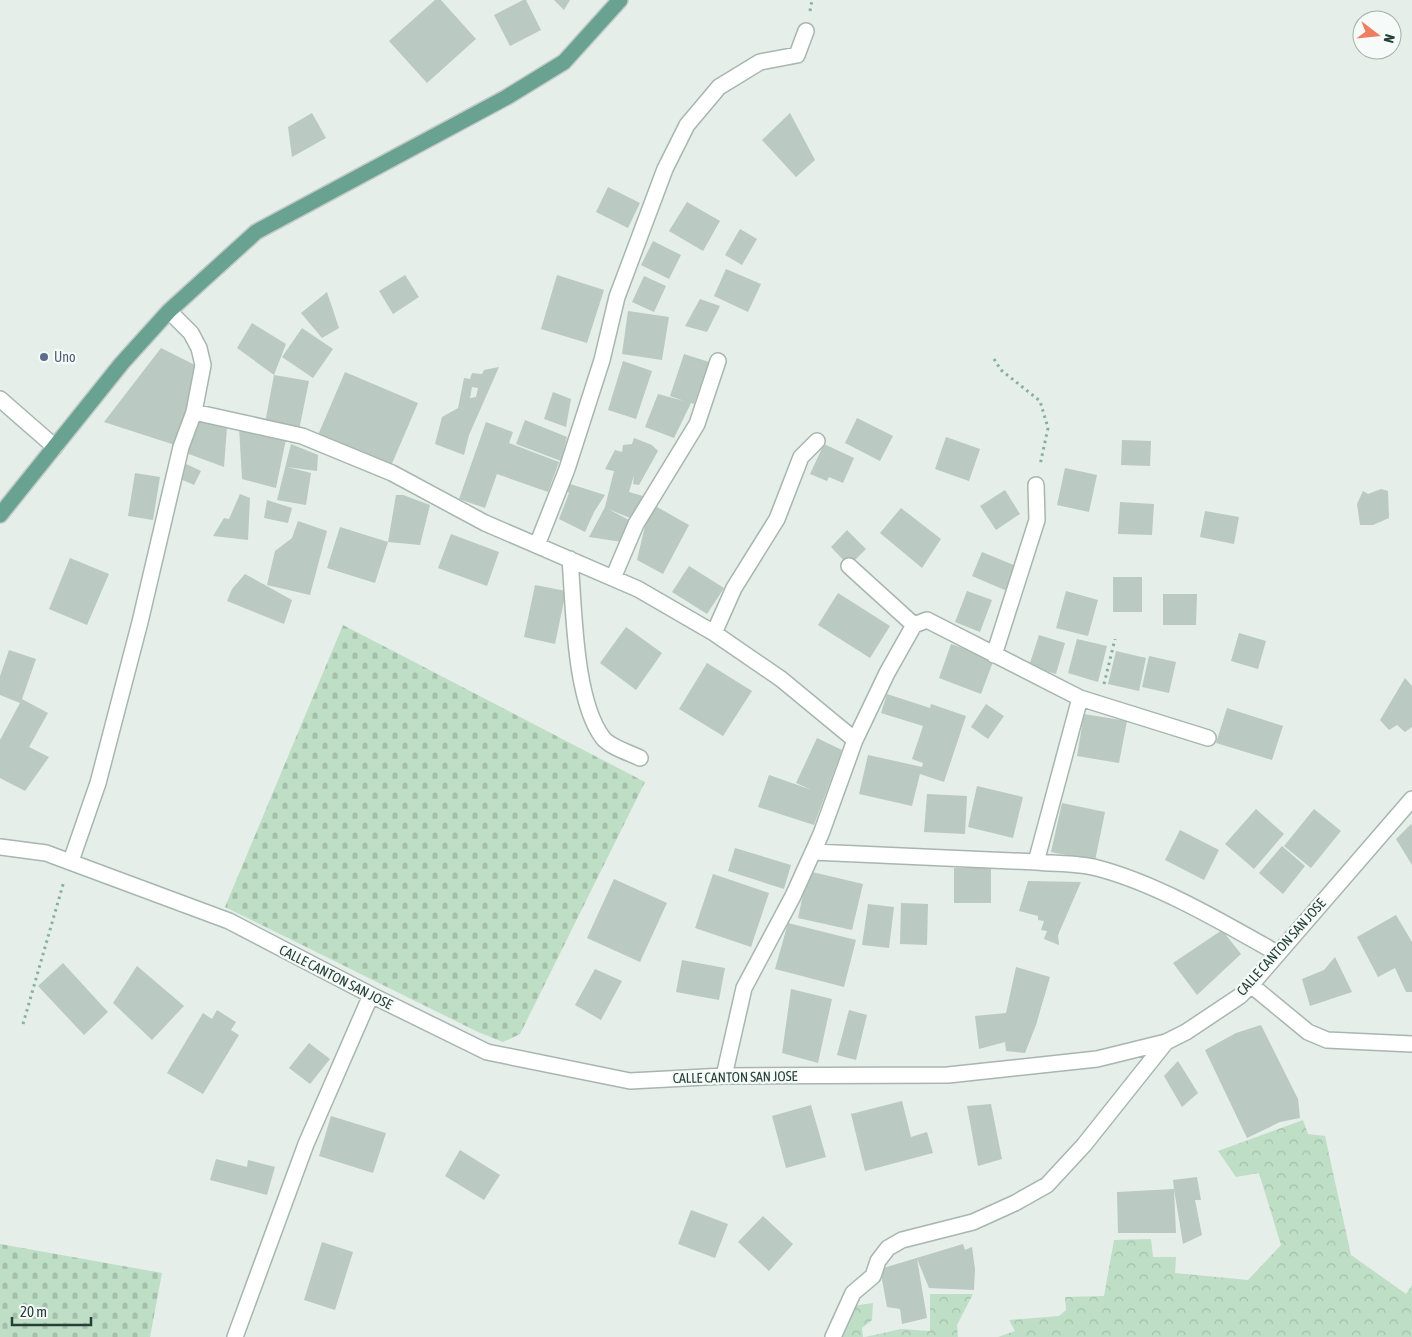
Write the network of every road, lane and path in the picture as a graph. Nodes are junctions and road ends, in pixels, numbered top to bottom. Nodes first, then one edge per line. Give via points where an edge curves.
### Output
1 (620, 0) edge
2 (806, 31) dead end
3 (169, 311) junction
4 (994, 359) dead end
5 (718, 361) dead end
6 (0, 399) edge
7 (194, 412) junction
8 (817, 441) dead end
9 (55, 447) junction
10 (1036, 486) joint
11 (0, 515) edge
12 (537, 545) junction
13 (570, 559) junction
14 (849, 566) dead end
15 (613, 578) junction
16 (914, 625) junction
17 (714, 633) junction
18 (1115, 639) dead end
19 (994, 655) junction
20 (1080, 698) junction
21 (1208, 738) dead end
22 (855, 740) junction
23 (640, 758) dead end
24 (1412, 799) edge
25 (0, 847) edge
26 (813, 852) junction
27 (70, 861) junction
28 (1036, 862) junction
29 (1277, 953) junction
30 (1251, 985) junction
31 (371, 995) junction
32 (23, 1024) dead end
33 (1166, 1042) junction
34 (1412, 1044) edge
35 (724, 1076) junction
36 (235, 1337) edge
37 (833, 1337) edge

1 - 3 main road via 564,62 507,97 256,232
2 - 12 street via 797,55 760,62 728,82 687,125 665,168 617,297 599,369 567,469
3 - 7 street via 191,333 199,348 203,365
3 - 9 main road via 122,363
4 - 10 path via 1001,370 1040,401 1048,428
5 - 15 street via 697,424 636,524
6 - 9 street
7 - 12 street via 302,436 392,473 485,523
7 - 27 street via 182,447 98,782
8 - 17 street via 801,457 776,519 734,588
9 - 11 main road
10 - 19 street via 1037,520
12 - 13 street
13 - 15 street
13 - 23 street via 579,667 588,706 604,739
14 - 16 street
15 - 17 street
16 - 19 street via 927,620
16 - 22 street
17 - 22 street via 781,679
18 - 20 path via 1102,691
19 - 20 street
20 - 21 street
20 - 28 street
22 - 26 street
24 - 29 street, CALLE CANTON SAN JOSE
25 - 27 street, CALLE CANTON SAN JOSE via 25,849
26 - 28 street
26 - 35 street via 744,988
27 - 31 street, CALLE CANTON SAN JOSE via 229,921
27 - 32 path
28 - 29 street via 1095,867 1119,874 1219,920
29 - 30 street, CALLE CANTON SAN JOSE
30 - 33 street, CALLE CANTON SAN JOSE via 1240,996
30 - 34 street via 1308,1032 1328,1040
31 - 35 street, CALLE CANTON SAN JOSE via 487,1052 510,1058 630,1081
31 - 36 street via 306,1144
33 - 35 street, CALLE CANTON SAN JOSE via 1097,1059 948,1075
33 - 37 street via 1084,1145 1047,1185 973,1222 902,1240 888,1248 878,1261 873,1276 853,1293

